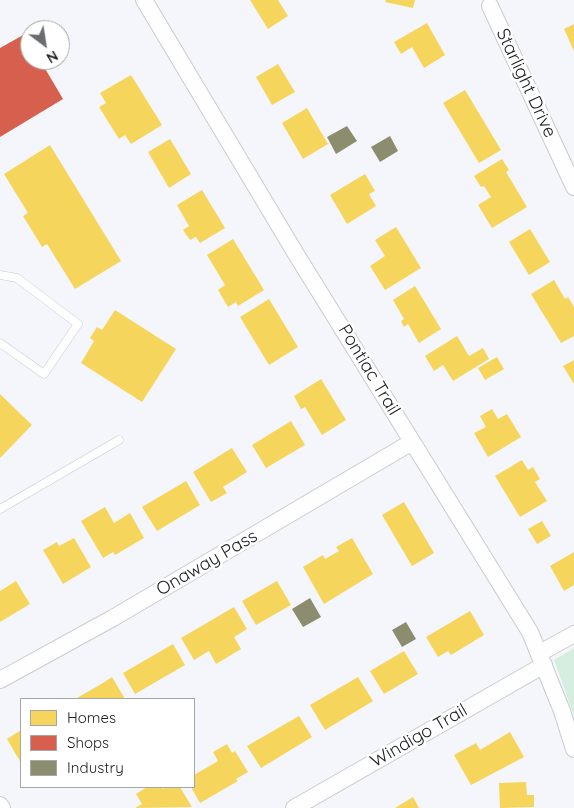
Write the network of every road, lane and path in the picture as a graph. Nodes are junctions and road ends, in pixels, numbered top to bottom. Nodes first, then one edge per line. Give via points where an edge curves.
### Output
1 (144, 0) edge
2 (490, 3) edge
3 (574, 187) edge
4 (0, 275) edge
5 (0, 343) edge
6 (119, 440) dead end
7 (412, 442) junction
8 (0, 509) edge
9 (574, 634) edge
10 (542, 659) junction
11 (0, 680) edge
12 (574, 749) edge
13 (0, 805) edge
14 (2, 808) edge
15 (294, 808) edge

1 - 7 street, Pontiac Trail
2 - 3 street, Starlight Drive
4 - 5 lane via 17,278 78,324 44,374
6 - 8 lane
7 - 10 street, Pontiac Trail via 530,632
7 - 11 street, Onaway Pass via 113,618
9 - 10 street, Windigo Trail
10 - 12 street, Pontiac Trail
10 - 15 street, Windigo Trail
13 - 14 street

